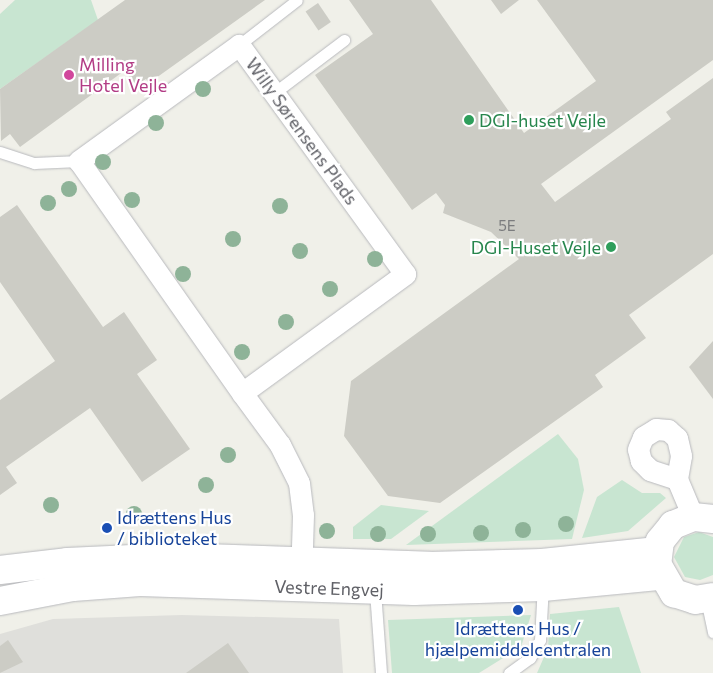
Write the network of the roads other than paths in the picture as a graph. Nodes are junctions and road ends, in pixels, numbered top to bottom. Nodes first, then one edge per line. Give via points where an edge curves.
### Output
1 (297, 0) edge
2 (344, 40) dead end
3 (239, 45) junction
4 (274, 93) junction
5 (0, 152) edge
6 (79, 161) junction
7 (242, 393) junction
8 (677, 479) dead end
9 (703, 518) edge
10 (658, 564) junction
11 (0, 570) edge
12 (301, 575) junction
13 (542, 575) junction
14 (375, 591) junction
15 (709, 598) edge
16 (0, 601) edge
17 (713, 632) edge
18 (381, 673) edge
19 (509, 673) edge

1 - 3 lane
2 - 4 lane
3 - 4 street, Willy Sørensens Plads
3 - 6 street, Willy Sørensens Plads
4 - 7 street, Willy Sørensens Plads via 405,274
5 - 6 lane via 34,163
6 - 7 street
7 - 12 street via 280,445 299,483 303,515
8 - 9 street
9 - 10 street via 669,528
10 - 13 street, Vestre Engvej
10 - 15 street via 674,593
11 - 12 street, Vestre Engvej via 68,562 176,557
12 - 13 street, Vestre Engvej via 429,566
12 - 14 street, Vestre Engvej
12 - 16 street, Vestre Engvej via 108,583
13 - 14 street, Vestre Engvej
13 - 19 lane via 540,640 530,658
14 - 18 lane
15 - 17 lane

